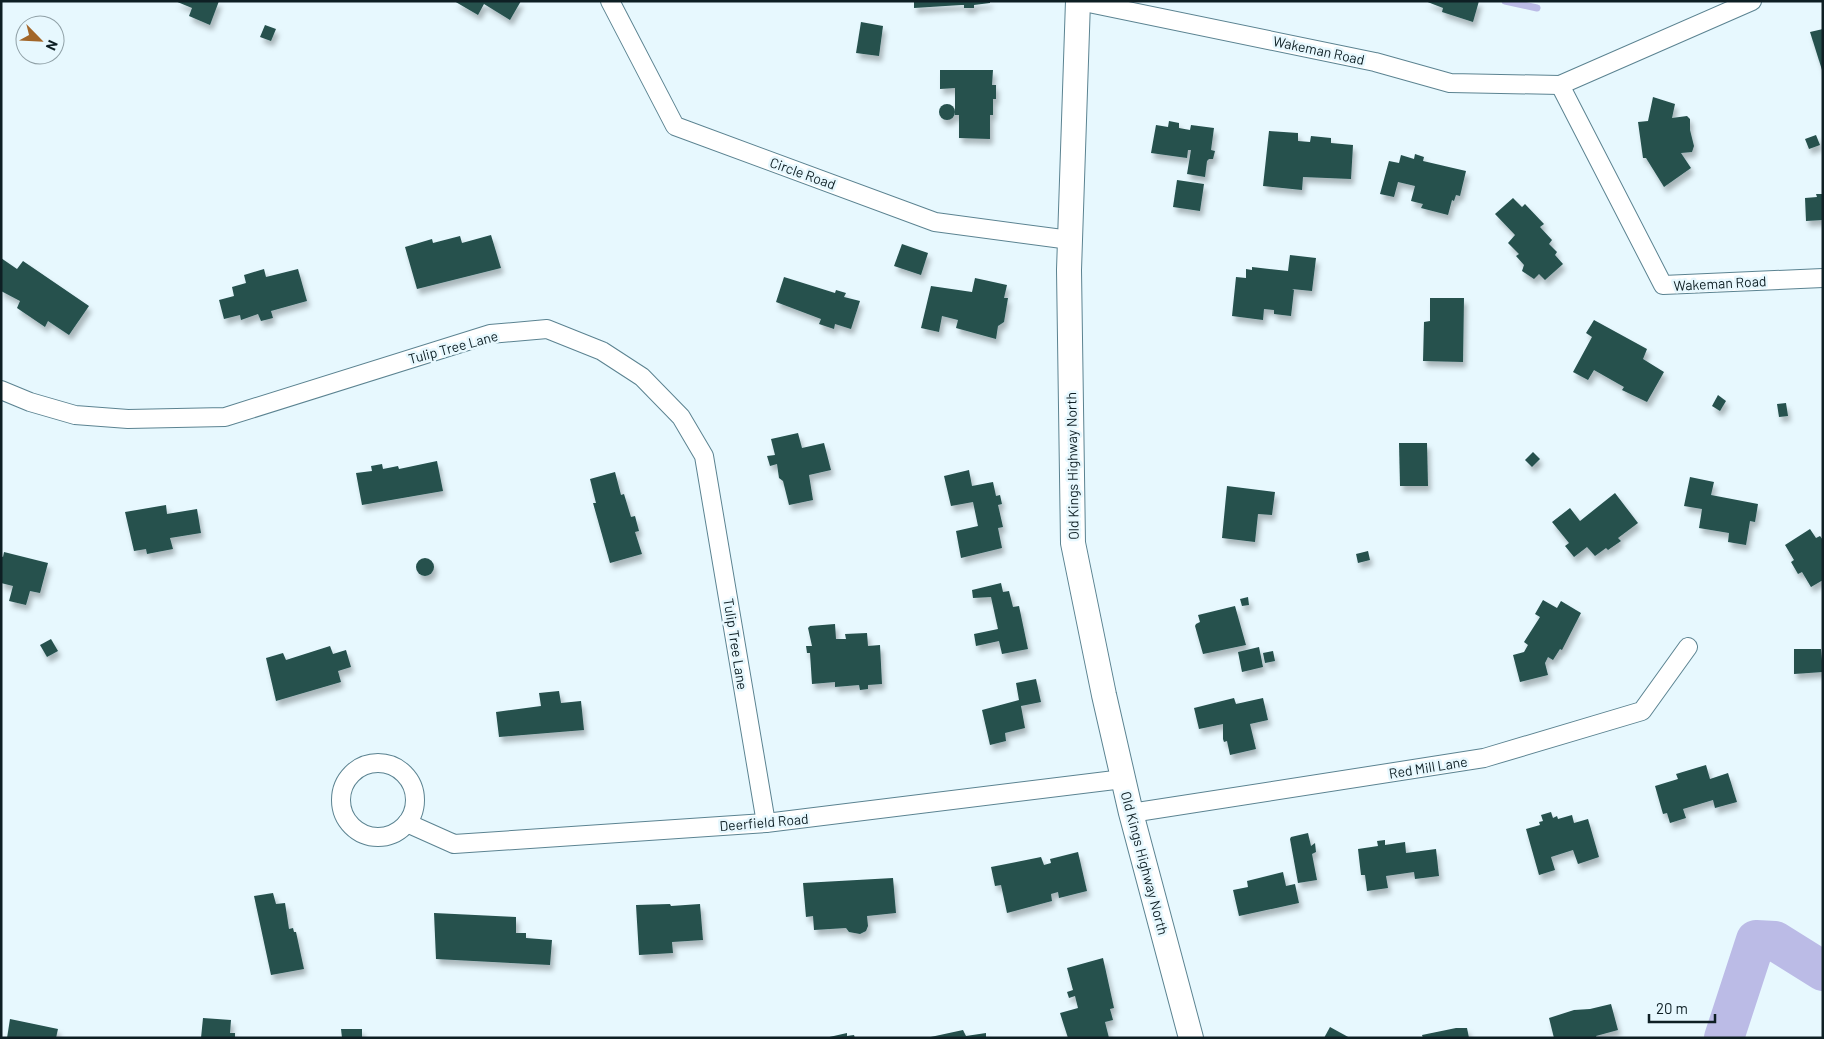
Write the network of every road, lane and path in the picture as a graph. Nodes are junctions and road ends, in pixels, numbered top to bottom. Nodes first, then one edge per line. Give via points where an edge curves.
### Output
1 (610, 1) edge
2 (1079, 1) edge
3 (1752, 1) edge
4 (1560, 85) junction
5 (1070, 240) junction
6 (1823, 278) edge
7 (1, 390) edge
8 (1688, 647) dead end
9 (1124, 779) junction
10 (1131, 813) junction
11 (407, 823) junction
12 (766, 824) junction
13 (1191, 1038) edge

1 - 5 street, Circle Road via 676,126 935,222
2 - 4 street, Wakeman Road via 1375,62 1450,82
2 - 5 main road, Old Kings Highway North
3 - 4 street, Wakeman Road
4 - 6 street, Wakeman Road via 1663,285
5 - 9 main road, Old Kings Highway North via 1073,543
7 - 12 street, Tulip Tree Lane via 75,415 128,419 224,418 490,334 547,329 602,351 642,377 681,417 704,456
8 - 10 street, Red Mill Lane via 1642,711 1484,758
9 - 10 main road, Old Kings Highway North
9 - 12 street, Deerfield Road
10 - 13 main road, Old Kings Highway North
11 - 11 street via 414,810 415,796 401,771 388,764 373,763 348,777 340,805 354,830 382,838 396,833
11 - 12 street, Deerfield Road via 454,844

